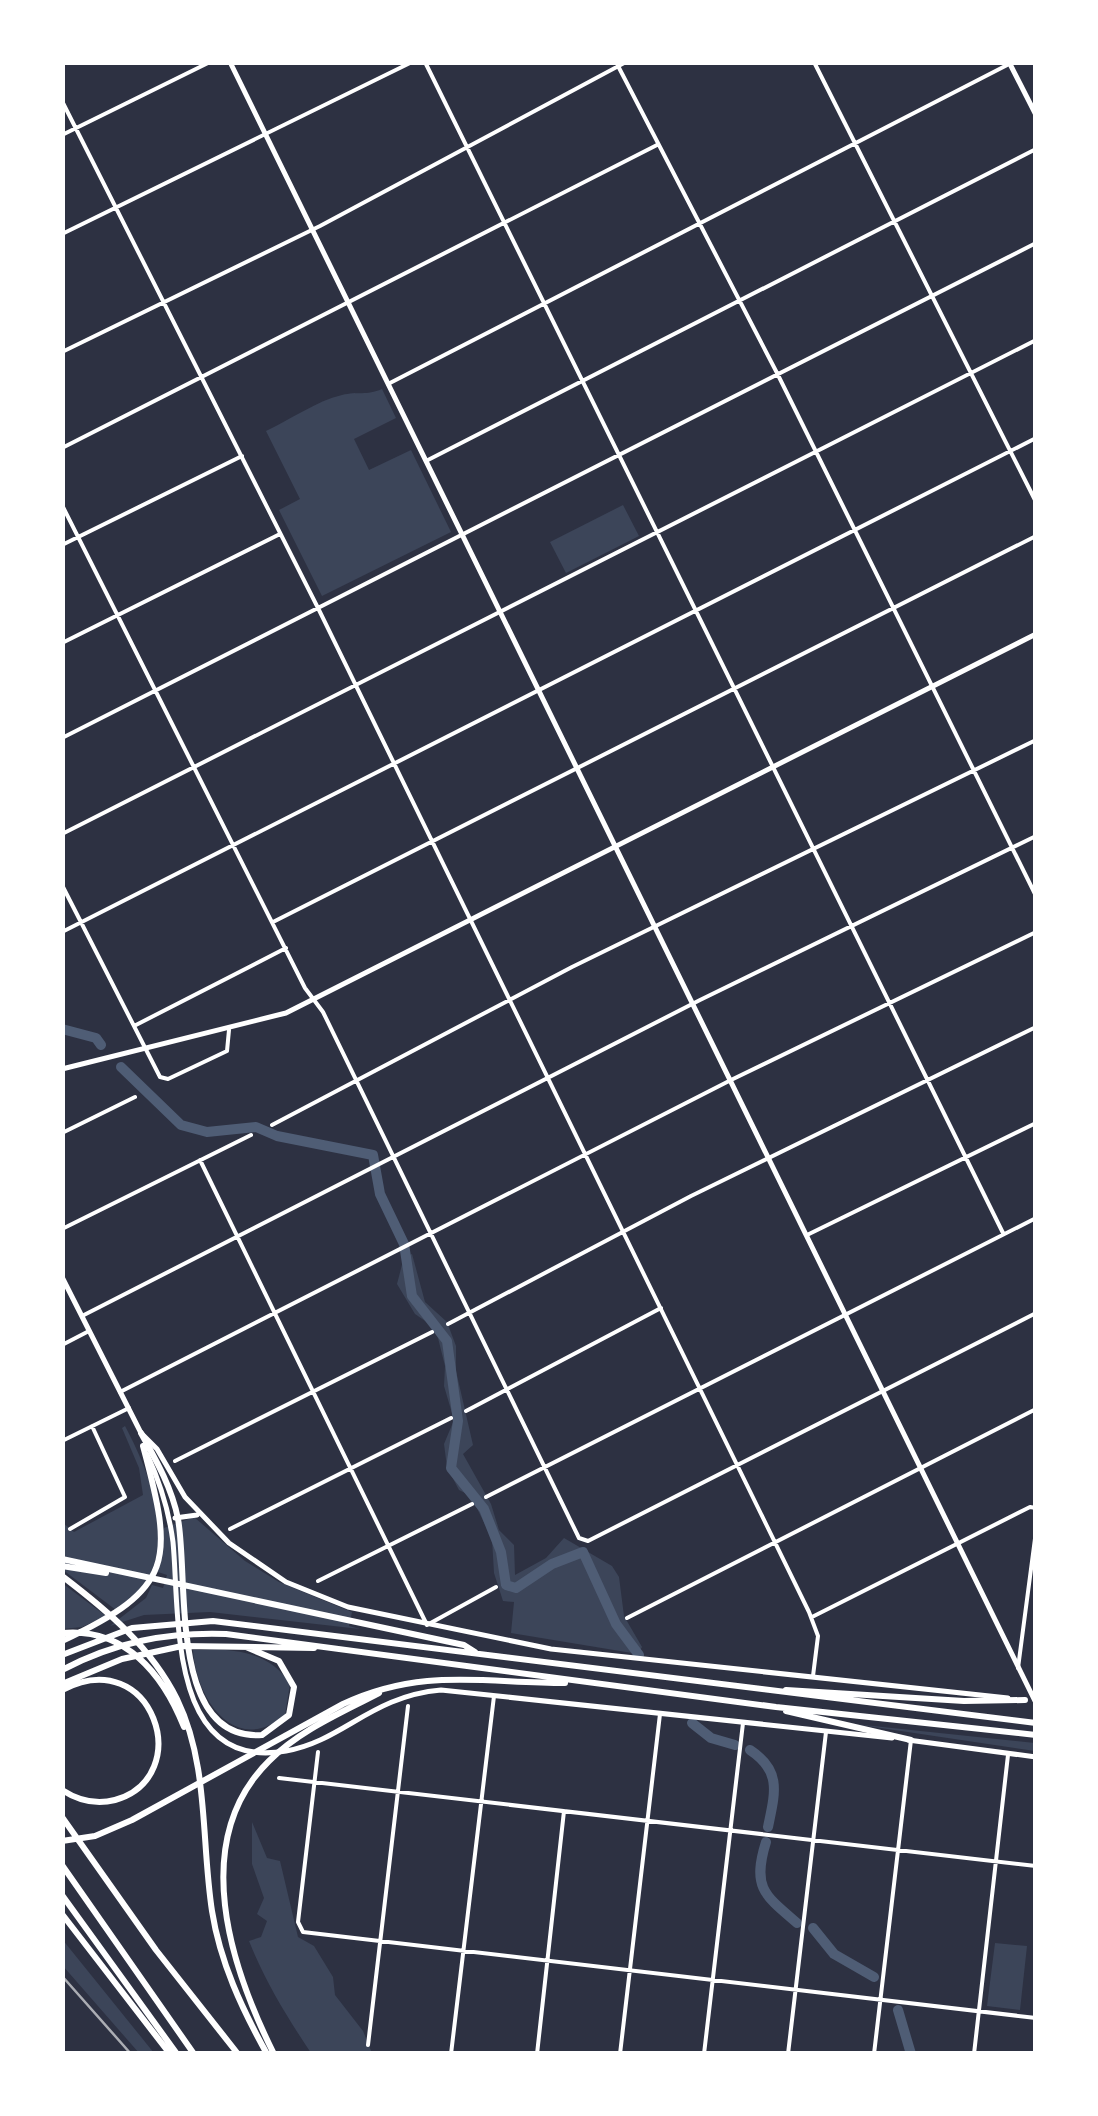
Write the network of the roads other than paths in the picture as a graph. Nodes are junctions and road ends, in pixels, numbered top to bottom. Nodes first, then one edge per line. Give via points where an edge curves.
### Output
1 (210, 62) edge
2 (230, 62) edge
3 (412, 62) edge
4 (424, 62) edge
5 (626, 62) edge
6 (817, 63) edge
7 (1011, 63) edge
8 (616, 65) edge
9 (62, 101) edge
10 (1036, 116) edge
11 (76, 128) junction
12 (264, 134) junction
13 (62, 135) edge
14 (854, 143) junction
15 (656, 144) junction
16 (466, 146) junction
17 (1036, 149) edge
18 (117, 207) junction
19 (894, 221) junction
20 (696, 222) junction
21 (504, 223) junction
22 (312, 229) junction
23 (62, 234) edge
24 (1036, 243) edge
25 (932, 296) junction
26 (738, 299) junction
27 (165, 301) junction
28 (543, 301) junction
29 (349, 305) junction
30 (1036, 340) edge
31 (62, 352) edge
32 (777, 373) junction
33 (971, 373) junction
34 (204, 378) junction
35 (584, 379) junction
36 (388, 384) junction
37 (1036, 438) edge
38 (62, 448) edge
39 (1010, 451) junction
40 (816, 452) junction
41 (621, 454) junction
42 (242, 456) junction
43 (426, 461) junction
44 (1036, 502) edge
45 (62, 505) edge
46 (856, 531) junction
47 (280, 534) junction
48 (659, 534) junction
49 (1036, 536) edge
50 (79, 537) junction
51 (464, 537) junction
52 (62, 545) edge
53 (895, 608) junction
54 (319, 610) junction
55 (698, 612) junction
56 (502, 614) junction
57 (118, 615) junction
58 (1036, 634) edge
59 (62, 643) edge
60 (934, 686) junction
61 (356, 687) junction
62 (156, 690) junction
63 (738, 690) junction
64 (541, 692) junction
65 (62, 738) edge
66 (1036, 740) edge
67 (394, 765) junction
68 (194, 767) junction
69 (775, 767) junction
70 (975, 769) junction
71 (580, 771) junction
72 (62, 834) edge
73 (1036, 836) edge
74 (433, 843) junction
75 (234, 846) junction
76 (617, 847) junction
77 (815, 848) junction
78 (1012, 848) junction
79 (62, 885) edge
80 (1036, 896) edge
81 (472, 921) junction
82 (81, 922) junction
83 (272, 922) junction
84 (656, 926) junction
85 (853, 927) junction
86 (62, 932) edge
87 (1036, 932) edge
88 (286, 948) junction
89 (314, 1000) junction
90 (511, 1001) junction
91 (891, 1002) junction
92 (694, 1004) junction
93 (134, 1026) junction
94 (1036, 1027) edge
95 (228, 1030) junction
96 (145, 1049) junction
97 (62, 1069) edge
98 (548, 1078) junction
99 (731, 1080) junction
100 (930, 1080) junction
101 (356, 1081) junction
102 (135, 1097) dead end
103 (1036, 1123) edge
104 (272, 1125) dead end
105 (62, 1133) edge
106 (251, 1135) dead end
107 (586, 1155) junction
108 (769, 1157) junction
109 (966, 1157) junction
110 (394, 1159) junction
111 (200, 1160) junction
112 (1036, 1218) edge
113 (62, 1229) edge
114 (623, 1232) junction
115 (1003, 1234) junction
116 (807, 1235) junction
117 (432, 1236) junction
118 (238, 1238) junction
119 (62, 1277) edge
120 (661, 1308) junction
121 (844, 1311) junction
122 (470, 1313) junction
123 (1036, 1313) edge
124 (277, 1314) junction
125 (82, 1316) junction
126 (448, 1324) dead end
127 (90, 1331) junction
128 (432, 1332) dead end
129 (62, 1345) edge
130 (699, 1386) junction
131 (882, 1389) junction
132 (316, 1390) junction
133 (506, 1391) junction
134 (120, 1392) junction
135 (128, 1408) junction
136 (1036, 1409) edge
137 (466, 1411) dead end
138 (451, 1418) dead end
139 (92, 1426) junction
140 (141, 1432) junction
141 (62, 1441) edge
142 (144, 1446) junction
143 (175, 1461) dead end
144 (736, 1463) junction
145 (544, 1466) junction
146 (920, 1466) junction
147 (353, 1467) junction
148 (486, 1496) dead end
149 (472, 1504) dead end
150 (1036, 1508) edge
151 (200, 1516) junction
152 (174, 1519) junction
153 (70, 1529) dead end
154 (230, 1529) dead end
155 (1036, 1531) edge
156 (774, 1540) junction
157 (957, 1543) junction
158 (391, 1545) junction
159 (62, 1563) edge
160 (62, 1576) edge
161 (318, 1581) dead end
162 (496, 1587) dead end
163 (627, 1618) dead end
164 (812, 1618) junction
165 (428, 1626) junction
166 (63, 1636) edge
167 (322, 1646) junction
168 (246, 1647) junction
169 (478, 1654) junction
170 (62, 1655) edge
171 (186, 1666) junction
172 (1018, 1668) junction
173 (62, 1670) edge
174 (813, 1676) junction
175 (393, 1684) junction
176 (592, 1684) junction
177 (62, 1687) edge
178 (741, 1688) junction
179 (494, 1696) junction
180 (1025, 1700) junction
181 (1035, 1701) edge
182 (408, 1706) dead end
183 (776, 1707) junction
184 (660, 1714) junction
185 (744, 1722) junction
186 (1036, 1723) edge
187 (826, 1732) junction
188 (1036, 1735) edge
189 (911, 1740) junction
190 (318, 1752) dead end
191 (1008, 1752) junction
192 (196, 1756) junction
193 (1036, 1757) edge
194 (279, 1778) dead end
195 (315, 1781) junction
196 (62, 1790) edge
197 (398, 1791) junction
198 (481, 1801) junction
199 (564, 1810) junction
200 (63, 1818) edge
201 (647, 1820) junction
202 (730, 1830) junction
203 (814, 1840) junction
204 (62, 1841) edge
205 (898, 1850) junction
206 (996, 1861) junction
207 (1036, 1866) edge
208 (64, 1867) edge
209 (62, 1894) edge
210 (62, 1914) edge
211 (380, 1942) junction
212 (464, 1952) junction
213 (548, 1961) junction
214 (630, 1970) junction
215 (713, 1980) junction
216 (796, 1990) junction
217 (880, 2000) junction
218 (978, 2011) junction
219 (1036, 2018) edge
220 (368, 2046) dead end
221 (170, 2054) edge
222 (178, 2054) edge
223 (194, 2054) edge
224 (238, 2054) edge
225 (271, 2054) edge
226 (451, 2054) edge
227 (536, 2054) edge
228 (620, 2054) edge
229 (704, 2054) edge
230 (788, 2054) edge
231 (874, 2054) edge
232 (974, 2054) edge

1 - 11 street
2 - 12 street
3 - 12 street
4 - 16 street
5 - 8 street
6 - 14 street
7 - 10 street
7 - 14 street
8 - 15 street
8 - 16 street
9 - 11 street
11 - 13 street
11 - 18 street
12 - 18 street
12 - 22 street
14 - 19 street
14 - 20 street
15 - 20 street
15 - 21 street
16 - 21 street
16 - 22 street
17 - 19 street
18 - 23 street
18 - 27 street
19 - 25 street
19 - 26 street
20 - 26 street
20 - 28 street
21 - 28 street
21 - 29 street
22 - 27 street
22 - 29 street
24 - 25 street
25 - 32 street
25 - 33 street
26 - 32 street
26 - 35 street
27 - 31 street
27 - 34 street
28 - 35 street
28 - 36 street
29 - 34 street
29 - 36 street
30 - 33 street
32 - 40 street
32 - 41 street
33 - 39 street
33 - 40 street
34 - 38 street
34 - 42 street
35 - 41 street
35 - 43 street
36 - 43 street
37 - 39 street
39 - 44 street
39 - 46 street
40 - 46 street
40 - 48 street
41 - 48 street
41 - 51 street
42 - 47 street
42 - 50 street
43 - 51 street
45 - 50 street
46 - 53 street
46 - 55 street
47 - 54 street
47 - 57 street
48 - 55 street
48 - 56 street
49 - 53 street
50 - 52 street
50 - 57 street
51 - 54 street
51 - 56 street
53 - 60 street
53 - 63 street
54 - 61 street
54 - 62 street
55 - 63 street
55 - 64 street
56 - 61 street
56 - 64 street
57 - 59 street
57 - 62 street
58 - 60 street
60 - 69 street
60 - 70 street
61 - 67 street
61 - 68 street
62 - 65 street
62 - 68 street
63 - 69 street
63 - 71 street
64 - 67 street
64 - 71 street
66 - 70 street
67 - 74 street
67 - 75 street
68 - 72 street
68 - 75 street
69 - 76 street
69 - 77 street
70 - 77 street
70 - 78 street
71 - 74 street
71 - 76 street
73 - 78 street
74 - 81 street
74 - 83 street
75 - 82 street
75 - 83 street
76 - 81 street
76 - 84 street
77 - 84 street
77 - 85 street
78 - 80 street
78 - 85 street
79 - 82 street
81 - 89 street
81 - 90 street
82 - 86 street
82 - 93 street
83 - 88 street
84 - 90 street
84 - 92 street
85 - 91 street
85 - 92 street
87 - 91 street
88 - 89 street
88 - 93 street
89 - 95 street
89 - 101 street
90 - 98 street
90 - 101 street
91 - 99 street
91 - 100 street
92 - 98 street
92 - 99 street
93 - 96 street
94 - 100 street
95 - 96 street
95 - 96 street via 227,1051 163,1079
96 - 97 street
98 - 107 street
98 - 110 street
99 - 107 street
99 - 108 street
100 - 108 street
100 - 109 street
101 - 104 street
101 - 110 street
102 - 105 street
103 - 109 street
106 - 111 street
107 - 114 street
107 - 117 street
108 - 114 street
108 - 116 street
109 - 115 street
109 - 116 street
110 - 117 street
110 - 118 street
111 - 113 street
111 - 118 street
112 - 115 street
114 - 120 street
114 - 122 street
115 - 121 street
116 - 121 street
117 - 122 street
117 - 124 street
118 - 124 street
118 - 125 street
119 - 125 street
120 - 130 street
120 - 133 street
121 - 130 street
121 - 131 street
122 - 126 street
122 - 133 street
123 - 131 street
124 - 132 street
124 - 134 street
125 - 127 street
127 - 129 street
127 - 134 street
128 - 132 street
130 - 144 street
130 - 145 street
131 - 144 street
131 - 146 street
132 - 143 street
132 - 147 street
133 - 137 street
133 - 145 street
134 - 135 street
135 - 139 street
135 - 140 street
136 - 146 street
138 - 147 street
139 - 141 street
139 - 153 street via 125,1497
140 - 142 street
140 - 151 street
140 - 152 highway
142 - 152 street
142 - 166 highway via 161,1526 154,1574 124,1610
144 - 145 street via 584,1541
144 - 156 street
145 - 148 street
146 - 156 street
146 - 157 street
147 - 154 street
147 - 158 street
149 - 158 street
150 - 157 street
151 - 152 street
151 - 165 street via 286,1582
152 - 171 highway
155 - 172 street
156 - 163 street
156 - 164 street
157 - 164 street
157 - 172 street
158 - 161 street
158 - 165 street
159 - 169 highway via 464,1645
160 - 192 highway via 149,1654 176,1697
162 - 165 street
164 - 174 street via 818,1636
165 - 174 street via 585,1654
166 - 192 highway via 106,1637 140,1657 170,1699
167 - 168 highway
167 - 173 highway via 181,1633 126,1643
167 - 176 highway
168 - 171 highway via 280,1662 293,1682 289,1716 268,1733 241,1734 219,1721
168 - 177 highway via 150,1651
169 - 170 highway via 181,1621 108,1634
169 - 178 highway
171 - 179 street via 186,1688 217,1732 244,1748 275,1753 300,1748 406,1695 441,1690
172 - 181 street
174 - 180 street
175 - 176 highway via 445,1677
175 - 204 highway via 343,1704 112,1830
175 - 225 highway via 276,1754 254,1778 232,1824 224,1876 228,1930 242,1986
176 - 183 highway
177 - 196 highway via 100,1679 131,1689 149,1706 159,1746 146,1779 125,1796 98,1802
178 - 180 highway
178 - 186 highway
179 - 184 street
179 - 198 street
180 - 181 street
182 - 197 street
183 - 188 highway
183 - 189 highway
184 - 185 street
184 - 201 street
185 - 187 street
185 - 202 street
187 - 189 street
187 - 203 street
189 - 191 street
189 - 205 street
190 - 195 street
191 - 193 street
191 - 206 street
192 - 225 highway via 220,1948 241,2004
194 - 195 street
195 - 197 street
195 - 211 street via 300,1929
197 - 198 street
197 - 211 street
198 - 199 street
198 - 212 street
199 - 201 street
199 - 213 street
200 - 224 highway
201 - 202 street
201 - 214 street
202 - 203 street
202 - 215 street
203 - 205 street
203 - 216 street
205 - 206 street
205 - 217 street
206 - 207 street
206 - 218 street
208 - 223 highway
209 - 222 highway
210 - 221 highway
211 - 212 street
211 - 220 street
212 - 213 street
212 - 226 street
213 - 214 street
213 - 227 street
214 - 215 street
214 - 228 street
215 - 216 street
215 - 229 street
216 - 217 street
216 - 230 street
217 - 218 street
217 - 231 street
218 - 219 street
218 - 232 street

